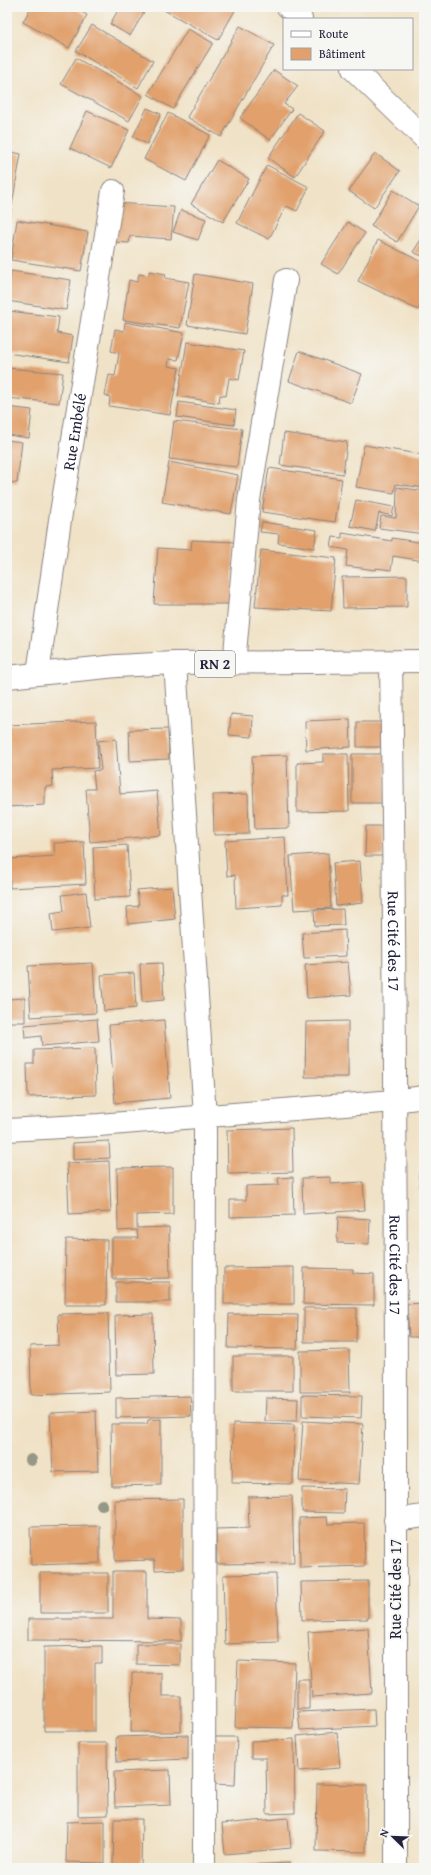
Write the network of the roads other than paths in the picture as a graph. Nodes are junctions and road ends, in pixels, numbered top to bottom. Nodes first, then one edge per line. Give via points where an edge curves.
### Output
1 (288, 7) edge
2 (300, 18) edge
3 (354, 70) edge
4 (424, 138) edge
5 (113, 191) dead end
6 (286, 280) dead end
7 (424, 661) edge
8 (390, 662) junction
9 (176, 663) junction
10 (234, 664) junction
11 (38, 673) junction
12 (7, 677) edge
13 (424, 1097) edge
14 (394, 1102) junction
15 (205, 1116) junction
16 (7, 1130) edge
17 (424, 1516) edge
18 (395, 1520) junction
19 (204, 1868) edge
20 (396, 1868) edge

1 - 2 main road
3 - 4 main road
5 - 11 main road, Rue Embélé
6 - 10 main road via 249,500
7 - 8 main road, RN 2
8 - 10 main road, RN 2
8 - 14 main road, Rue Cité des 17
9 - 10 main road, RN 2
9 - 11 main road, RN 2
9 - 15 main road
11 - 12 main road, RN 2
13 - 14 main road
14 - 15 main road
14 - 18 main road, Rue Cité des 17 via 397,1317
15 - 16 main road
15 - 19 main road
17 - 18 main road
18 - 20 main road, Rue Cité des 17

